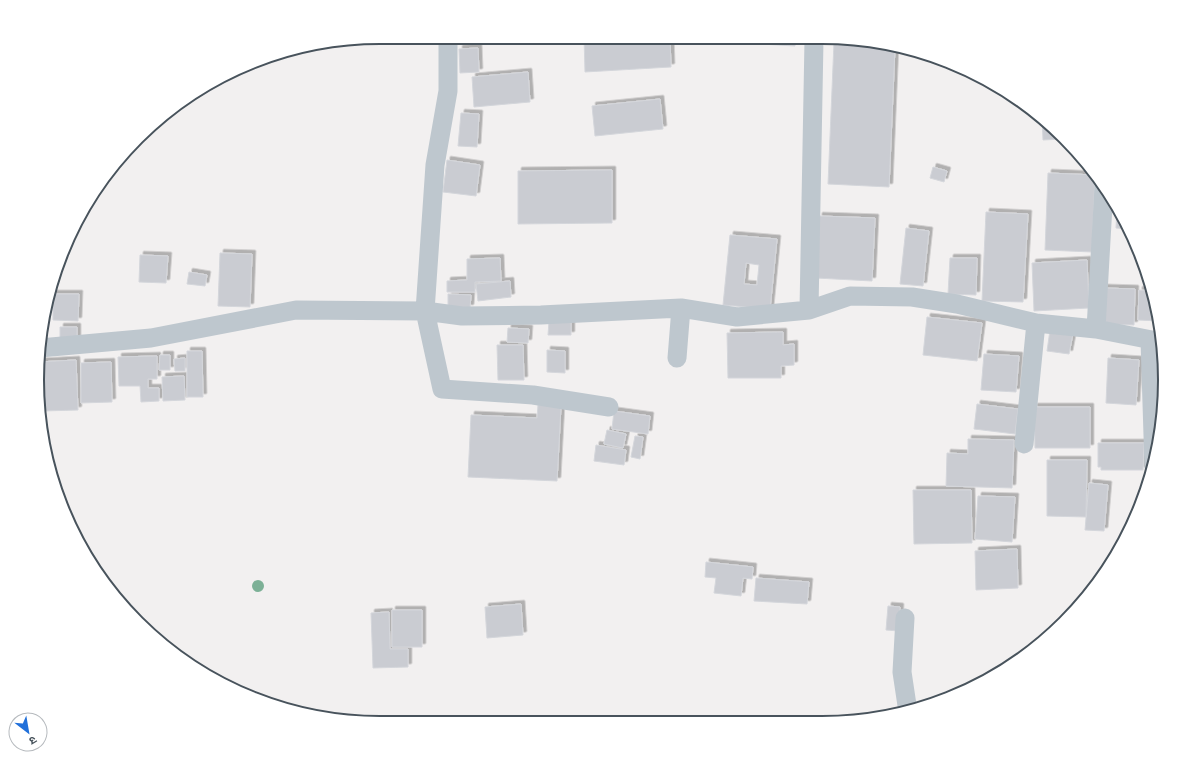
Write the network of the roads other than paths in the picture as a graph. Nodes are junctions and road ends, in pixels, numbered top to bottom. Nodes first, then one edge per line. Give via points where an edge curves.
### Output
1 (448, 44) edge
2 (814, 44) edge
3 (1103, 197) edge
4 (681, 308) junction
5 (809, 310) junction
6 (425, 311) junction
7 (1036, 323) junction
8 (1096, 329) junction
9 (1156, 341) edge
10 (1156, 346) edge
11 (46, 347) edge
12 (677, 358) dead end
13 (609, 407) dead end
14 (1155, 427) edge
15 (1024, 444) dead end
16 (905, 618) dead end
17 (907, 705) edge

1 - 6 street via 448,91 434,165
2 - 5 street
3 - 8 street
4 - 5 street via 737,317
4 - 6 street via 462,316
4 - 12 street
5 - 7 street via 850,296 912,298 957,304
6 - 11 street via 296,310 151,338
6 - 13 street via 442,389 533,395
7 - 8 street
7 - 15 street
8 - 9 street
10 - 14 street
16 - 17 street via 902,672

